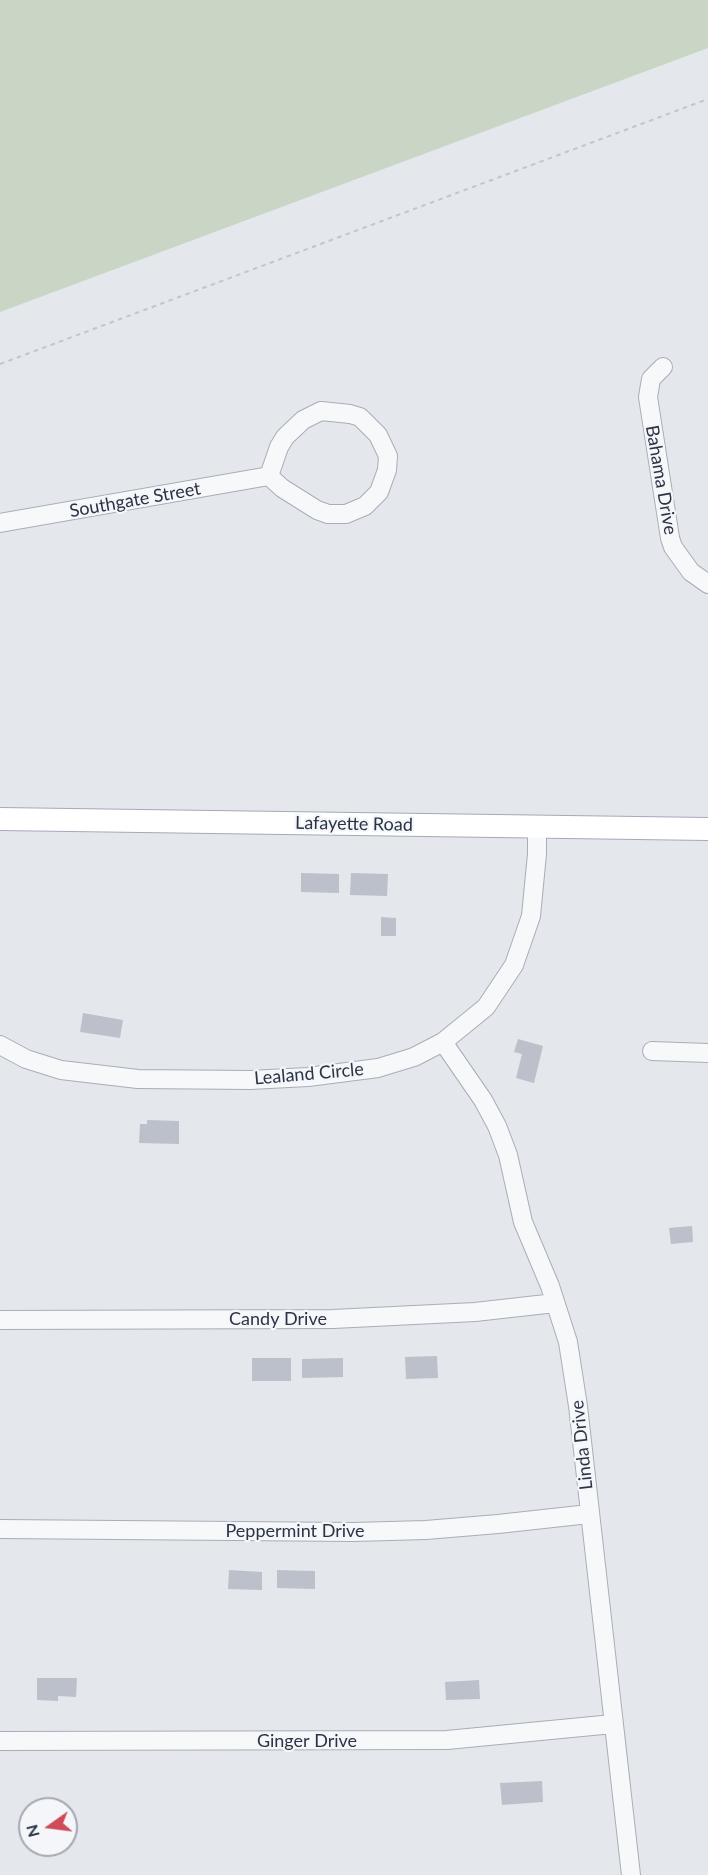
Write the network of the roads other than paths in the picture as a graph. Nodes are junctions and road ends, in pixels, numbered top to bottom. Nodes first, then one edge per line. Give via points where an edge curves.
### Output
1 (663, 367) dead end
2 (269, 476) junction
3 (0, 523) edge
4 (708, 584) edge
5 (0, 819) edge
6 (537, 827) junction
7 (708, 829) edge
8 (443, 1042) junction
9 (0, 1045) edge
10 (652, 1052) dead end
11 (708, 1053) edge
12 (555, 1303) junction
13 (0, 1320) edge
14 (589, 1514) junction
15 (0, 1529) edge
16 (613, 1724) junction
17 (0, 1741) edge
18 (631, 1875) edge

1 - 4 street, Bahama Drive via 651,379 648,397 670,538 691,572
2 - 2 street via 317,510 339,515 354,512 373,500 384,481 387,456 378,435 360,417 321,411 303,420 285,437
2 - 3 street, Southgate Street
5 - 6 main road, Lafayette Road
6 - 7 main road, Lafayette Road
6 - 8 street, Lealand Circle via 531,916 514,965 486,1007
8 - 9 street, Lealand Circle via 414,1057 378,1068 220,1081 138,1079 61,1070 26,1059
8 - 12 street, Linda Drive via 497,1126 508,1155 523,1222
10 - 11 street
12 - 13 street, Candy Drive via 476,1312 333,1319
12 - 14 street, Linda Drive via 568,1342
14 - 15 street, Peppermint Drive via 498,1524 363,1531
14 - 16 street, Linda Drive
16 - 17 street, Ginger Drive via 447,1740
16 - 18 street, Linda Drive

